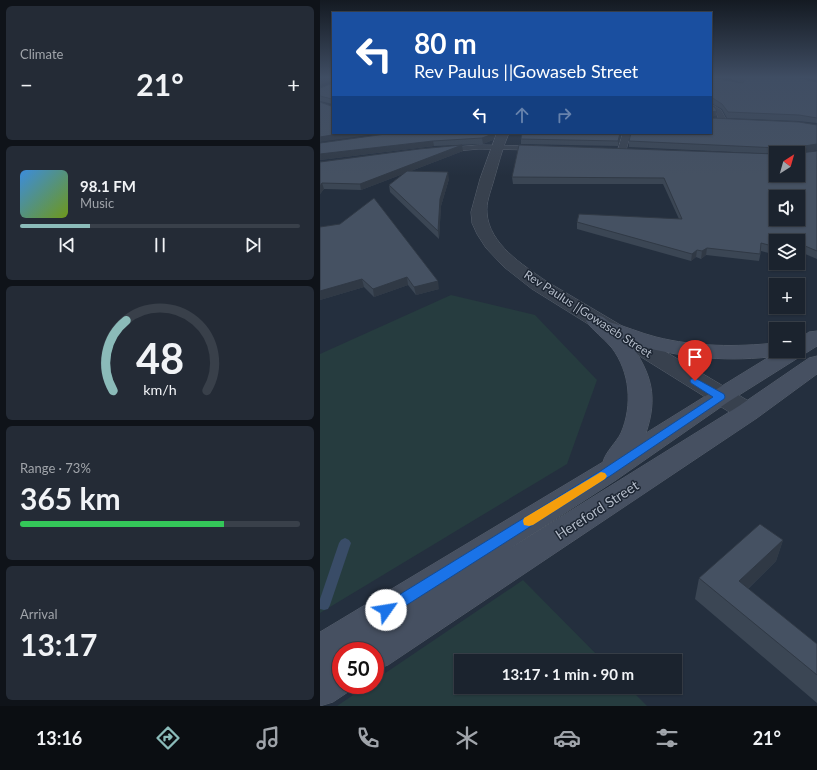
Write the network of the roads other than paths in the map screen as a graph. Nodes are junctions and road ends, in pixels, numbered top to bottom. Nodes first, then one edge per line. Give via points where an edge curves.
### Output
1 (719, 111) edge
2 (723, 121) edge
3 (627, 134) edge
4 (500, 140) edge
5 (544, 148) edge
6 (434, 150) edge
7 (622, 150) edge
8 (601, 324) junction
9 (769, 351) edge
10 (788, 358) edge
11 (796, 358) edge
12 (720, 397) junction
13 (748, 412) junction
14 (606, 473) junction
15 (384, 647) edge
16 (320, 652) edge
17 (332, 681) edge
18 (320, 689) edge

1 - 2 lane
3 - 7 lane
4 - 5 lane
4 - 6 lane
4 - 8 street, Rev Paulus ǁGowaseb Street via 479,213 487,236 510,263 539,285
8 - 9 main road via 634,338 694,352 732,354
8 - 12 street, Rev Paulus ǁGowaseb Street
8 - 14 main road via 621,344 634,365 641,410 635,430 623,453
10 - 12 main road, Hereford Street
11 - 13 main road, Hereford Street
12 - 13 street, Rev Paulus ǁGowaseb Street
12 - 14 main road, Hereford Street
13 - 15 main road, Hereford Street
14 - 16 main road, Hereford Street
17 - 18 main road

